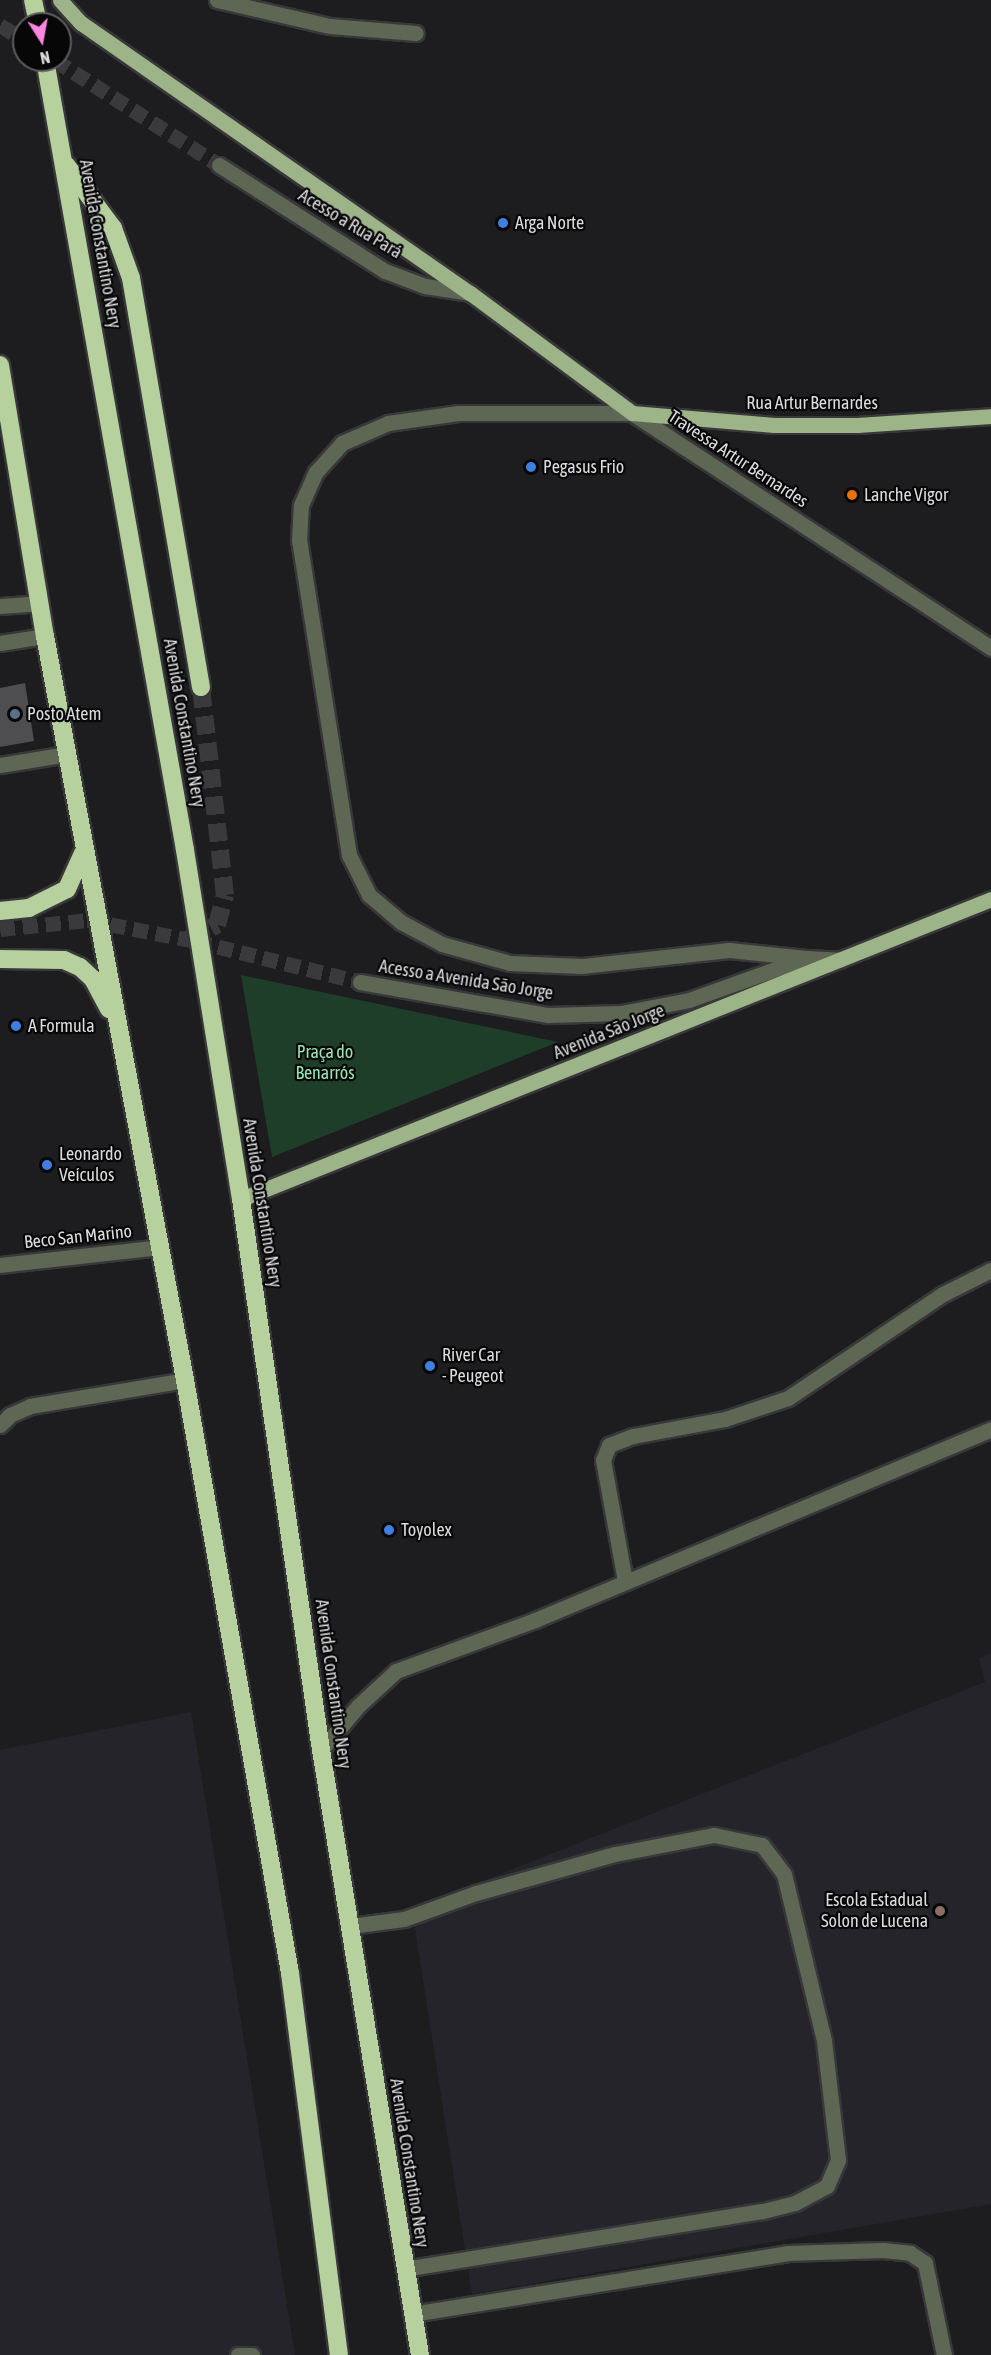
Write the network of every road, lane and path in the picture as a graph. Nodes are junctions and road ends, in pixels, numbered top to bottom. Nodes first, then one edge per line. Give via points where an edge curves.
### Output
1 (60, 0) edge
2 (217, 0) edge
3 (416, 33) dead end
4 (47, 72) edge
5 (65, 164) junction
6 (219, 165) tunnel mouth
7 (470, 293) junction
8 (0, 365) edge
9 (632, 413) junction
10 (991, 416) edge
11 (39, 603) junction
12 (0, 606) edge
13 (45, 636) junction
14 (0, 643) edge
15 (991, 648) edge
16 (201, 687) tunnel mouth
17 (68, 754) junction
18 (0, 765) edge
19 (85, 845) junction
20 (991, 899) edge
21 (0, 911) edge
22 (0, 958) edge
23 (806, 958) junction
24 (844, 960) junction
25 (360, 982) tunnel mouth
26 (118, 1023) junction
27 (241, 1199) junction
28 (161, 1247) junction
29 (0, 1265) edge
30 (991, 1270) edge
31 (185, 1380) junction
32 (0, 1425) edge
33 (991, 1429) edge
34 (625, 1581) junction
35 (321, 1750) junction
36 (350, 1926) junction
37 (405, 2269) junction
38 (412, 2314) junction
39 (238, 2355) edge
40 (252, 2355) edge
41 (339, 2355) edge
42 (420, 2355) edge
43 (945, 2355) edge

1 - 7 main road, Travessa Artur Bernardes via 81,23
2 - 3 street via 330,26
4 - 5 highway, Avenida Constantino Nery
5 - 16 highway via 113,228 130,278
5 - 27 highway, Avenida Constantino Nery via 185,850
6 - 7 street, Acesso a Rua Pará via 385,271 425,286
7 - 9 main road, Travessa Artur Bernardes
8 - 11 highway
9 - 10 main road, Rua Artur Bernardes via 774,425 857,425
9 - 15 street, Travessa Artur Bernardes
9 - 23 street via 458,413 388,423 342,443 316,472 301,505 299,541 349,855 369,895 401,922 442,944 510,963 581,966 729,950
11 - 12 street
11 - 13 highway
13 - 14 street
13 - 17 highway
17 - 18 street
17 - 19 highway
19 - 21 highway via 67,889 29,908
19 - 26 highway
20 - 24 main road, Avenida São Jorge
22 - 26 highway via 64,960 80,967 93,979
23 - 24 street, Acesso a Avenida São Jorge
23 - 25 street, Acesso a Avenida São Jorge via 688,1000 621,1013 548,1015
24 - 27 main road, Avenida São Jorge
26 - 28 highway
27 - 35 highway, Avenida Constantino Nery
28 - 29 street, Beco San Marino
28 - 31 highway
30 - 34 street via 943,1294 788,1398 725,1419 609,1444 603,1460
31 - 32 street via 30,1406 10,1415
31 - 41 highway via 290,1973
33 - 34 street
34 - 35 street via 535,1620 396,1671 358,1706
35 - 36 highway, Avenida Constantino Nery
36 - 37 highway, Avenida Constantino Nery
36 - 37 street via 404,1919 476,1893 615,1854 714,1835 762,1845 784,1874 824,2041 838,2160 827,2186 795,2203 762,2211
37 - 38 highway, Avenida Constantino Nery
38 - 42 highway, Avenida Constantino Nery
38 - 43 street via 787,2253 883,2250 910,2253 925,2263
39 - 40 street

